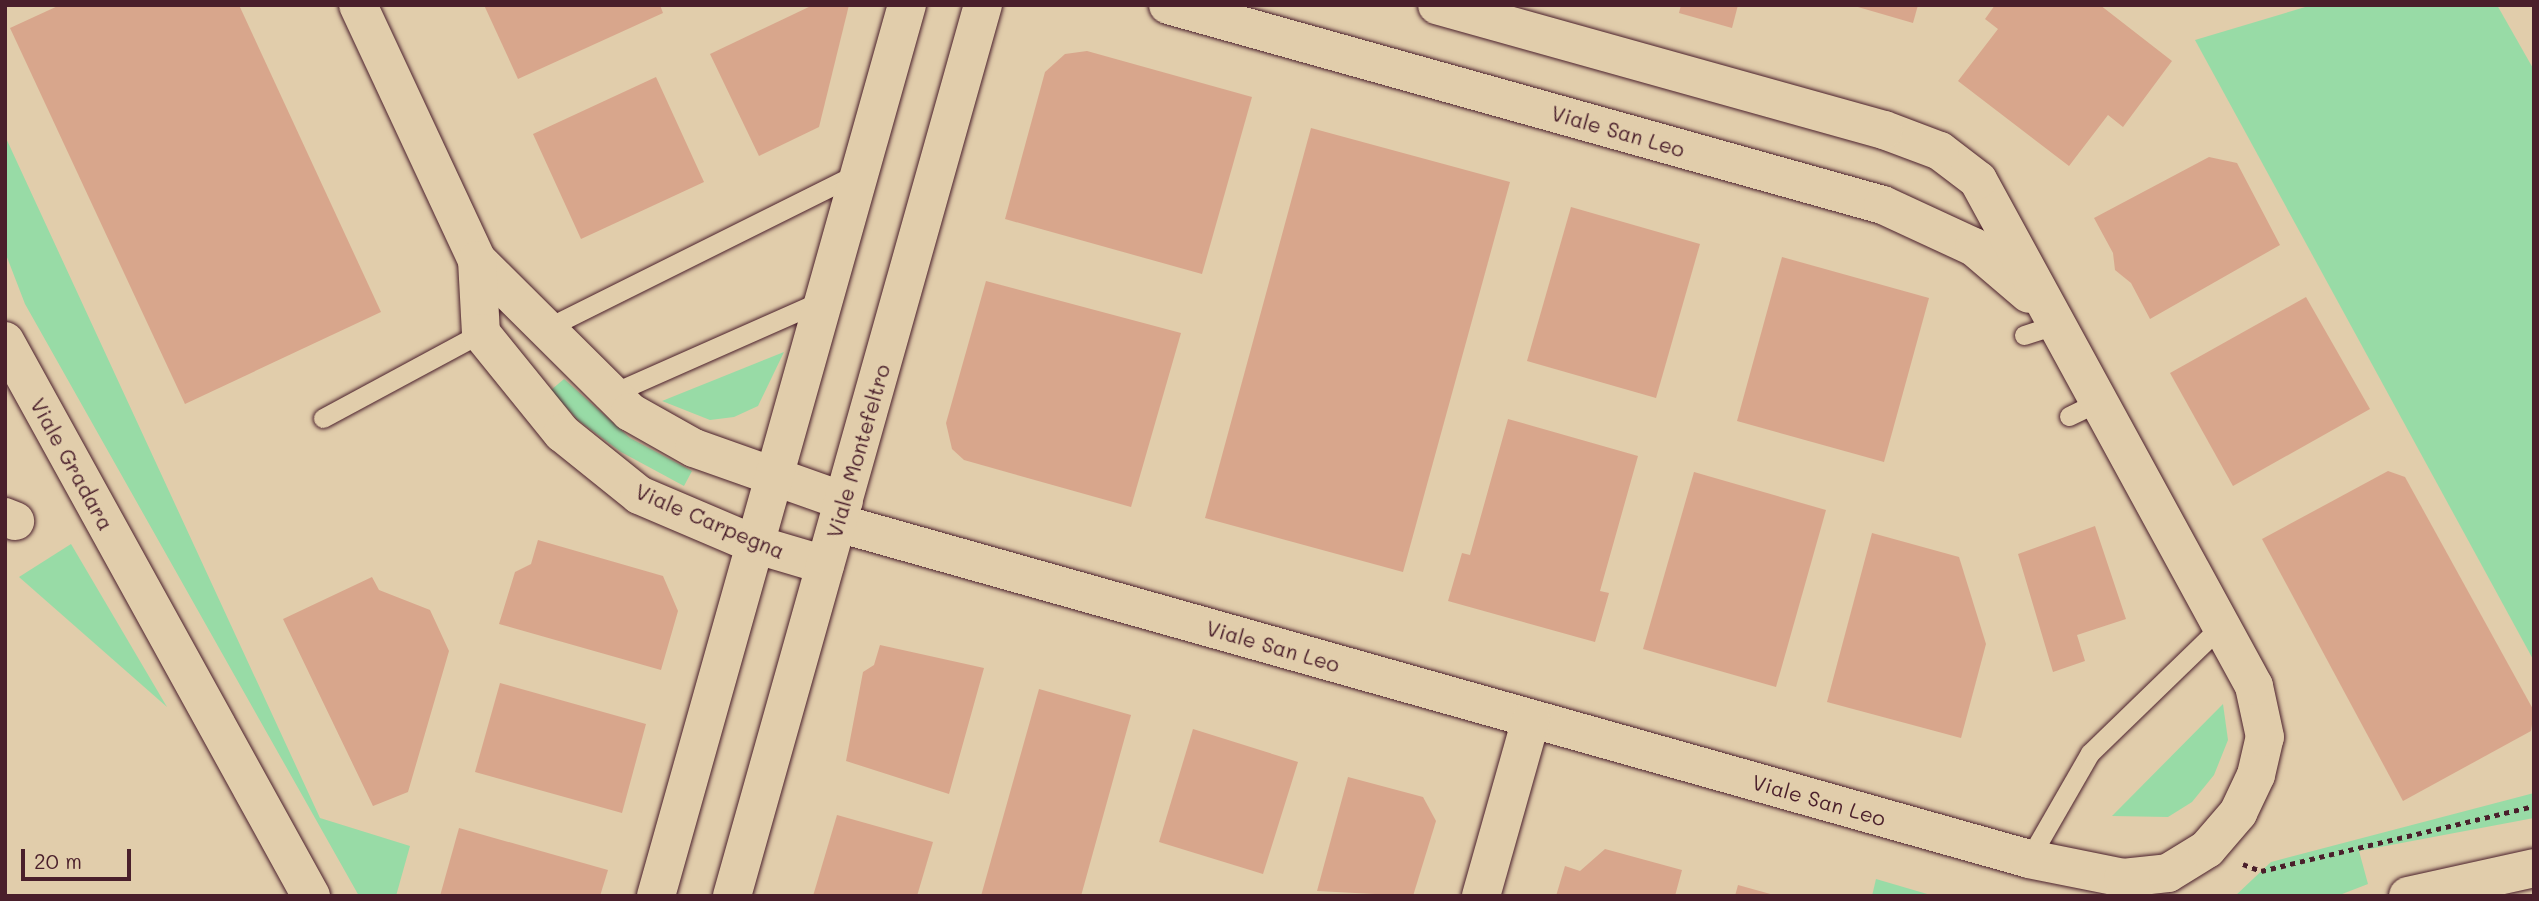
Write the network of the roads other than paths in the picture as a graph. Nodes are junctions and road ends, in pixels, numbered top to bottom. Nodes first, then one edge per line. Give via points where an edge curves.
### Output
1 (358, 5) edge
2 (907, 5) edge
3 (983, 5) edge
4 (1168, 5) edge
5 (1437, 5) edge
6 (864, 170) junction
7 (477, 260) junction
8 (826, 298) junction
9 (2041, 322) junction
10 (548, 327) junction
11 (481, 333) junction
12 (5, 341) edge
13 (611, 394) junction
14 (323, 418) dead end
15 (772, 479) junction
16 (841, 512) junction
17 (754, 544) junction
18 (825, 565) junction
19 (2219, 628) junction
20 (1531, 719) junction
21 (2029, 859) junction
22 (2534, 868) edge
23 (312, 896) edge
24 (656, 896) edge
25 (732, 896) edge
26 (1481, 896) edge
27 (2408, 896) edge

1 - 7 street
2 - 6 street
3 - 16 street, Viale Montefeltro
4 - 9 street, Viale San Leo via 1882,205 1974,247
5 - 9 street, Viale San Leo via 1940,151 1978,180
6 - 8 street
6 - 10 lane
7 - 10 street
7 - 11 street
8 - 13 lane
8 - 15 street
9 - 19 street, Viale San Leo via 2082,410
10 - 13 street
11 - 14 lane
11 - 17 street, Viale Carpegna via 562,433 639,495
12 - 23 street, Viale Gradara
13 - 15 street via 694,448
15 - 16 street
15 - 17 street
16 - 18 street, Viale Montefeltro
16 - 20 street, Viale San Leo
17 - 18 street, Viale Carpegna
17 - 24 street
18 - 25 street, Viale Montefeltro
19 - 21 lane via 2090,753
19 - 21 street, Viale San Leo via 2254,686 2265,737 2238,813 2207,849 2168,873 2123,878
20 - 21 street, Viale San Leo
20 - 26 street
22 - 27 street

